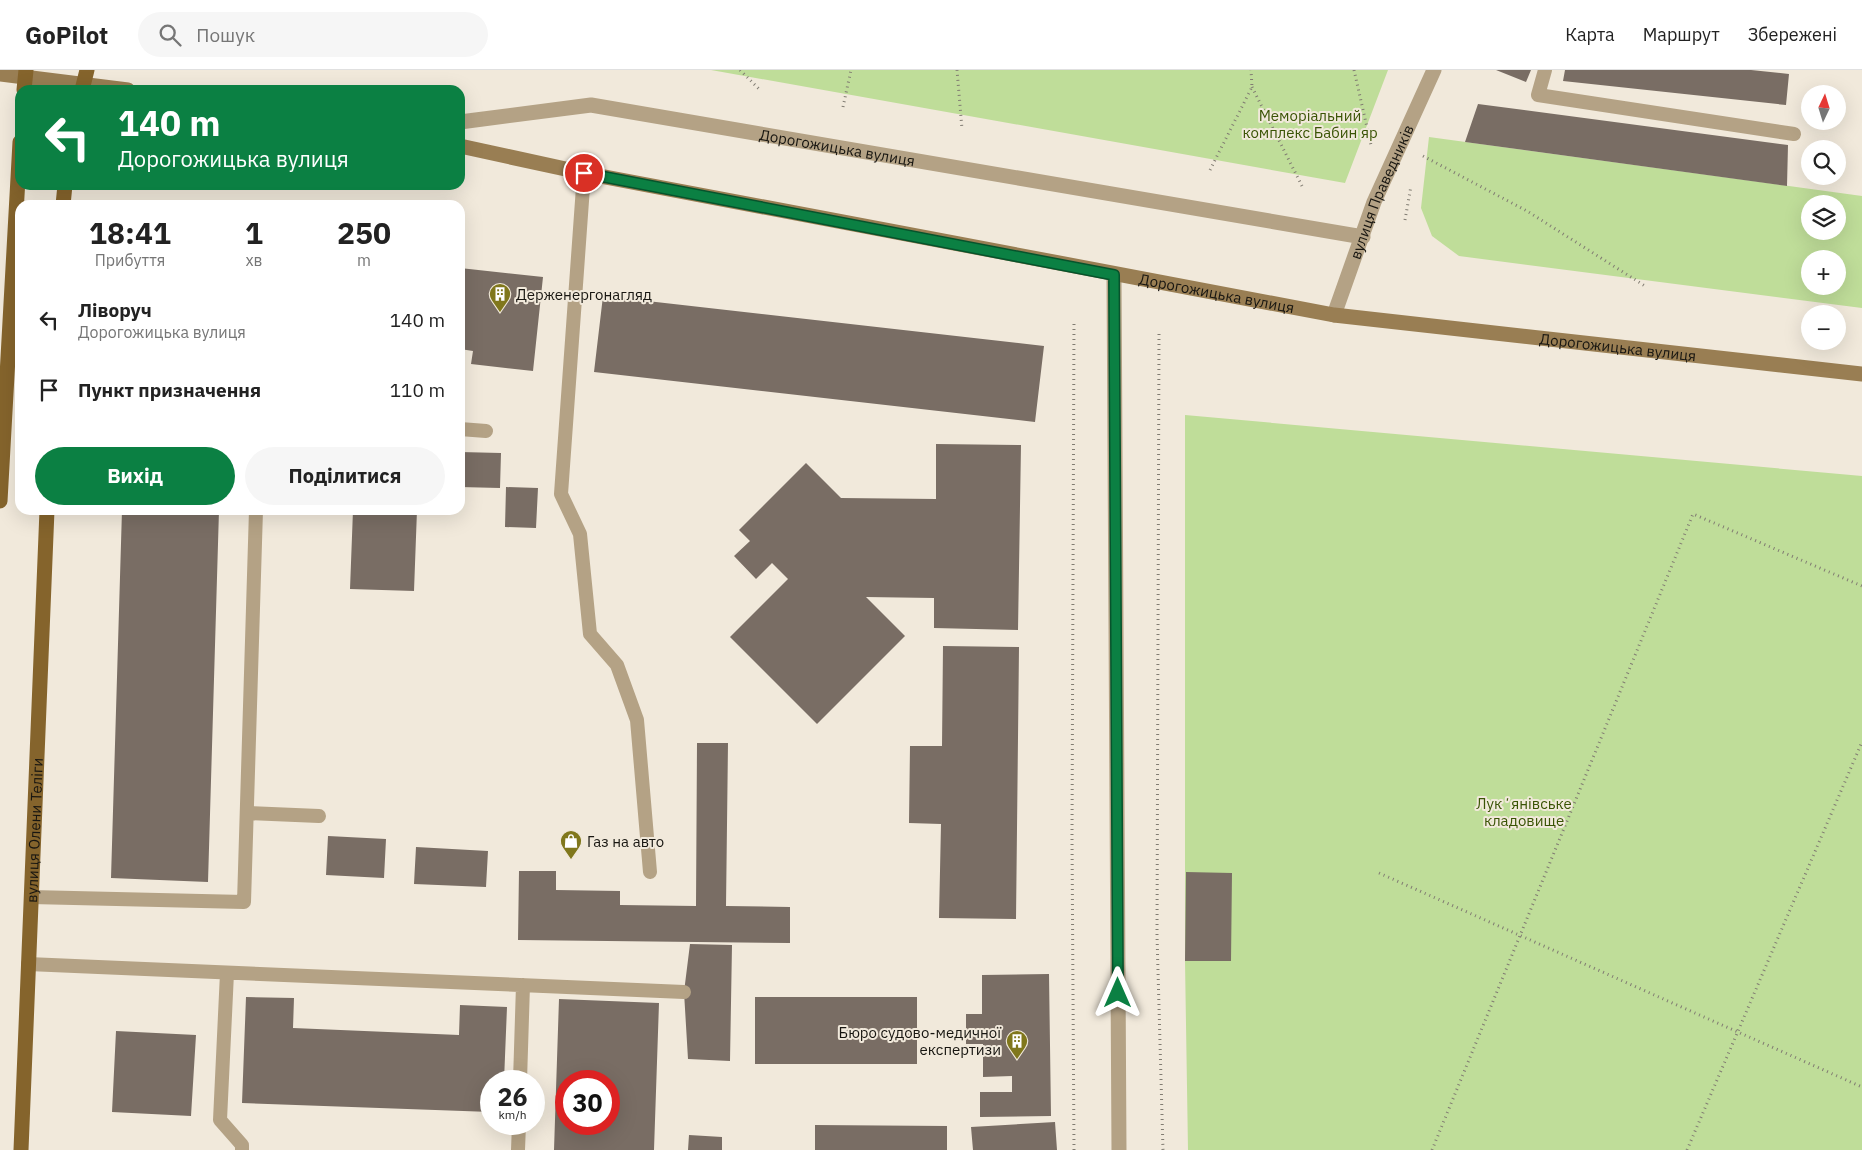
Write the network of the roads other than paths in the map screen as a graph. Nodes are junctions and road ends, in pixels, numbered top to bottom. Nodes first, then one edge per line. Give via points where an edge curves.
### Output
1 (1434, 70) edge
2 (1545, 70) edge
3 (0, 74) edge
4 (25, 79) edge
5 (84, 81) edge
6 (104, 85) edge
7 (465, 121) edge
8 (1794, 134) dead end
9 (465, 147) edge
10 (584, 173) junction
11 (15, 232) edge
12 (1362, 237) junction
13 (1114, 275) junction
14 (1334, 315) junction
15 (1862, 374) edge
16 (465, 429) edge
17 (486, 430) dead end
18 (0, 501) edge
19 (46, 515) edge
20 (256, 515) edge
21 (247, 814) junction
22 (319, 816) dead end
23 (650, 872) dead end
24 (30, 897) junction
25 (28, 964) junction
26 (227, 974) junction
27 (523, 985) junction
28 (684, 992) dead end
29 (520, 1070) edge
30 (518, 1135) edge
31 (21, 1150) edge
32 (242, 1150) edge
33 (518, 1150) edge
34 (1119, 1150) edge

1 - 12 street, вулиця Праведників via 1374,202
2 - 8 lane via 1538,95
3 - 4 street
4 - 5 street
5 - 6 street
7 - 12 street, Дорогожицька вулиця via 591,105
9 - 10 street, Дорогожицька вулиця
10 - 13 street, Дорогожицька вулиця
10 - 23 lane via 561,494 580,534 590,634 618,665 637,720
11 - 18 main road
12 - 14 street, вулиця Праведників
13 - 14 street, Дорогожицька вулиця
13 - 34 street
14 - 15 street, Дорогожицька вулиця
16 - 17 lane
19 - 24 main road, вулиця Олени Теліги
20 - 21 lane
21 - 22 lane
21 - 24 lane via 244,902
24 - 25 main road, вулиця Олени Теліги
25 - 26 lane
25 - 31 main road, вулиця Олени Теліги
26 - 27 lane
26 - 32 lane via 220,1120 242,1145
27 - 28 lane
27 - 29 lane
30 - 33 lane

